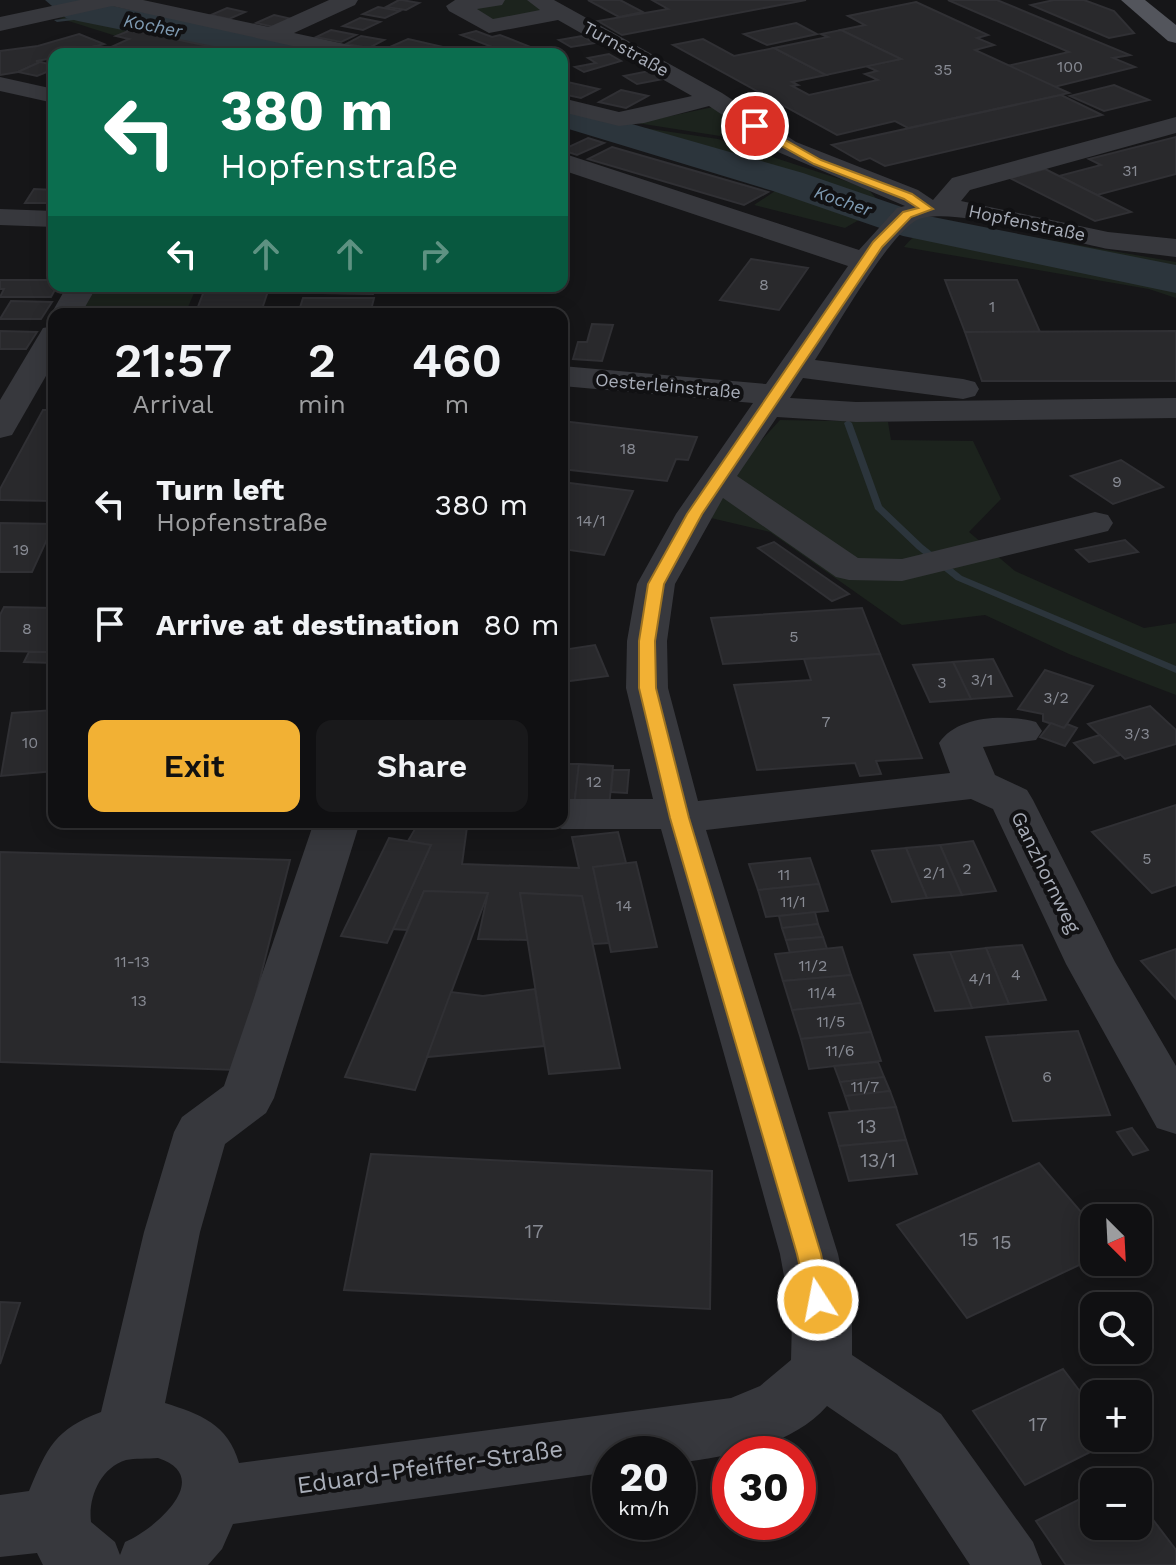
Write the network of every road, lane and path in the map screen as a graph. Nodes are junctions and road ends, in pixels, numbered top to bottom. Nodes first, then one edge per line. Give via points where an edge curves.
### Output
1 (112, 0) edge
2 (347, 0) edge
3 (494, 0) edge
4 (538, 0) edge
5 (1132, 0) edge
6 (561, 13) junction
7 (0, 24) edge
8 (271, 35) junction
9 (1176, 36) edge
10 (332, 48) edge
11 (0, 84) edge
12 (48, 95) edge
13 (713, 98) junction
14 (568, 106) edge
15 (1172, 115) edge
16 (568, 162) edge
17 (0, 217) edge
18 (48, 219) edge
19 (904, 227) junction
20 (1176, 248) edge
21 (0, 363) edge
22 (45, 365) edge
23 (568, 376) edge
24 (779, 389) junction
25 (1176, 389) edge
26 (1176, 408) edge
27 (0, 428) edge
28 (718, 479) junction
29 (1095, 523) dead end
30 (1021, 731) dead end
31 (977, 784) junction
32 (568, 814) edge
33 (679, 816) junction
34 (335, 828) edge
35 (1176, 1113) edge
36 (821, 1368) junction
37 (128, 1430) junction
38 (210, 1497) junction
39 (49, 1537) edge
40 (989, 1553) edge
41 (149, 1565) edge

1 - 7 street
1 - 8 street
2 - 8 street
3 - 6 street via 457,6 489,26
4 - 6 street, Turnstraße
5 - 9 main road
6 - 13 street, Turnstraße
8 - 10 street
11 - 12 street
13 - 14 street via 619,119
13 - 19 street, Hopfenstraße via 787,147 908,196
15 - 19 street via 961,184
16 - 19 street
17 - 18 street
19 - 20 street, Hopfenstraße via 966,210 1108,240
19 - 24 street
21 - 22 street
22 - 27 street
23 - 24 street, Oesterleinstraße
24 - 25 street
24 - 26 street via 856,412
24 - 28 street
28 - 29 street via 849,569 902,570
28 - 33 street via 656,584 647,641 647,688
30 - 31 street via 972,735 960,743
31 - 33 street
31 - 35 street, Ganzhornweg via 1011,800 1091,964
32 - 33 street
33 - 36 street via 809,1254 822,1320
34 - 37 street via 247,1098 201,1132 172,1232
36 - 38 street, Eduard-Pfeiffer-Straße via 782,1409 731,1427
36 - 40 street via 919,1434
37 - 38 street via 156,1427 188,1439 208,1466
37 - 39 street via 93,1446 73,1467
38 - 41 street via 201,1523 183,1546

